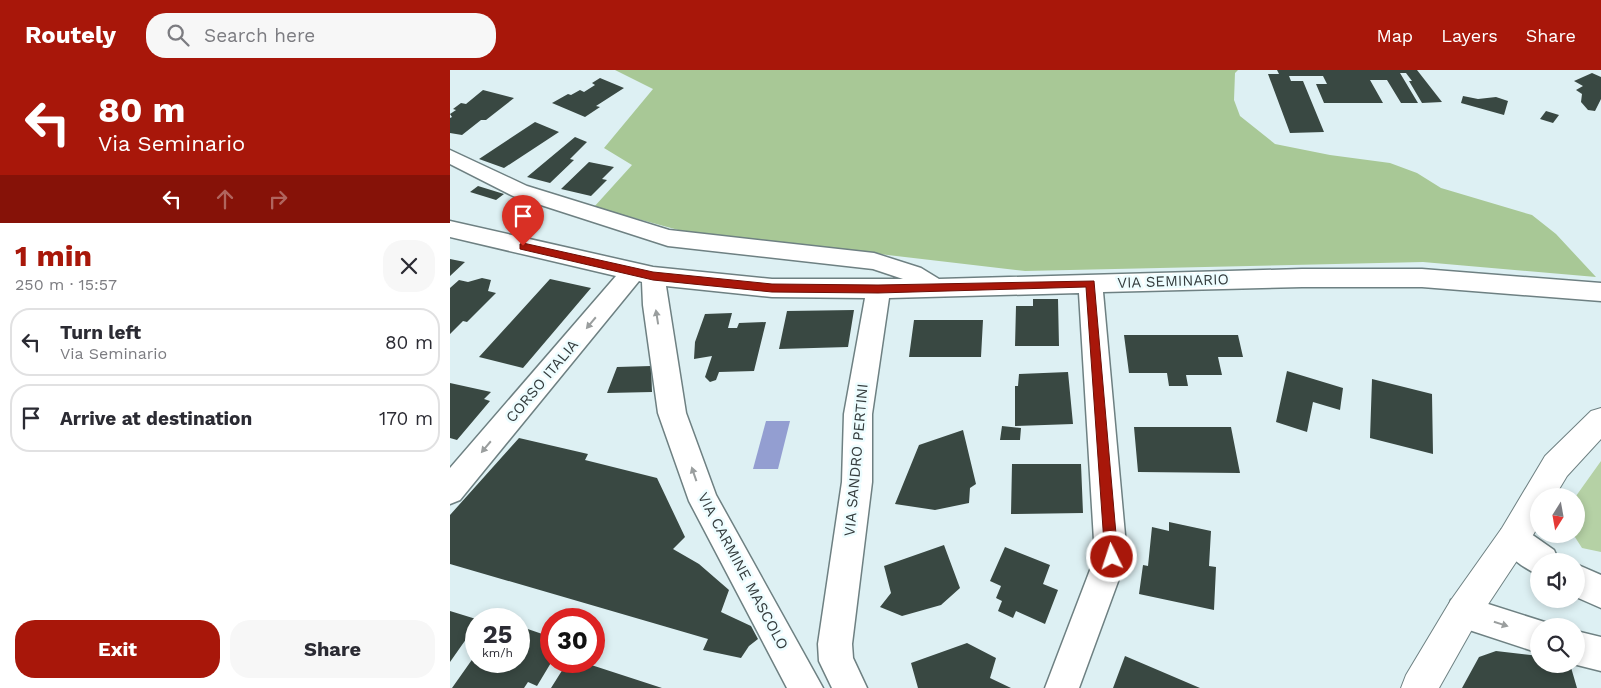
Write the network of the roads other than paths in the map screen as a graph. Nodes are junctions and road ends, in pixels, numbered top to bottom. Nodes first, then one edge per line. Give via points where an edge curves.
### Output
1 (450, 156) edge
2 (450, 229) edge
3 (643, 274) junction
4 (1090, 283) junction
5 (934, 287) junction
6 (878, 289) junction
7 (1601, 292) edge
8 (1601, 420) edge
9 (450, 490) edge
10 (1513, 539) junction
11 (1532, 553) edge
12 (1585, 584) edge
13 (1601, 592) edge
14 (1464, 612) junction
15 (1530, 633) edge
16 (1585, 650) edge
17 (1601, 654) edge
18 (806, 688) edge
19 (850, 688) edge
20 (1062, 688) edge
21 (1419, 688) edge

1 - 5 street via 520,190 668,238 874,261 912,274
2 - 3 street, VIA SEMINARIO
3 - 6 street, VIA SEMINARIO via 772,288
3 -> 9 street, CORSO ITALIA
18 -> 3 street, VIA CARMINE MASCOLO via 704,501 672,413 655,305
4 - 5 street, VIA SEMINARIO
4 - 7 street, VIA SEMINARIO via 1422,278
4 - 20 street via 1112,557
5 - 6 street, VIA SEMINARIO
6 - 19 street, VIA SANDRO PERTINI via 858,414 857,482 835,644 836,661
8 - 10 street via 1556,466
10 - 11 street
10 - 14 street
12 - 13 street
14 -> 15 street
14 - 21 street
16 - 17 street

